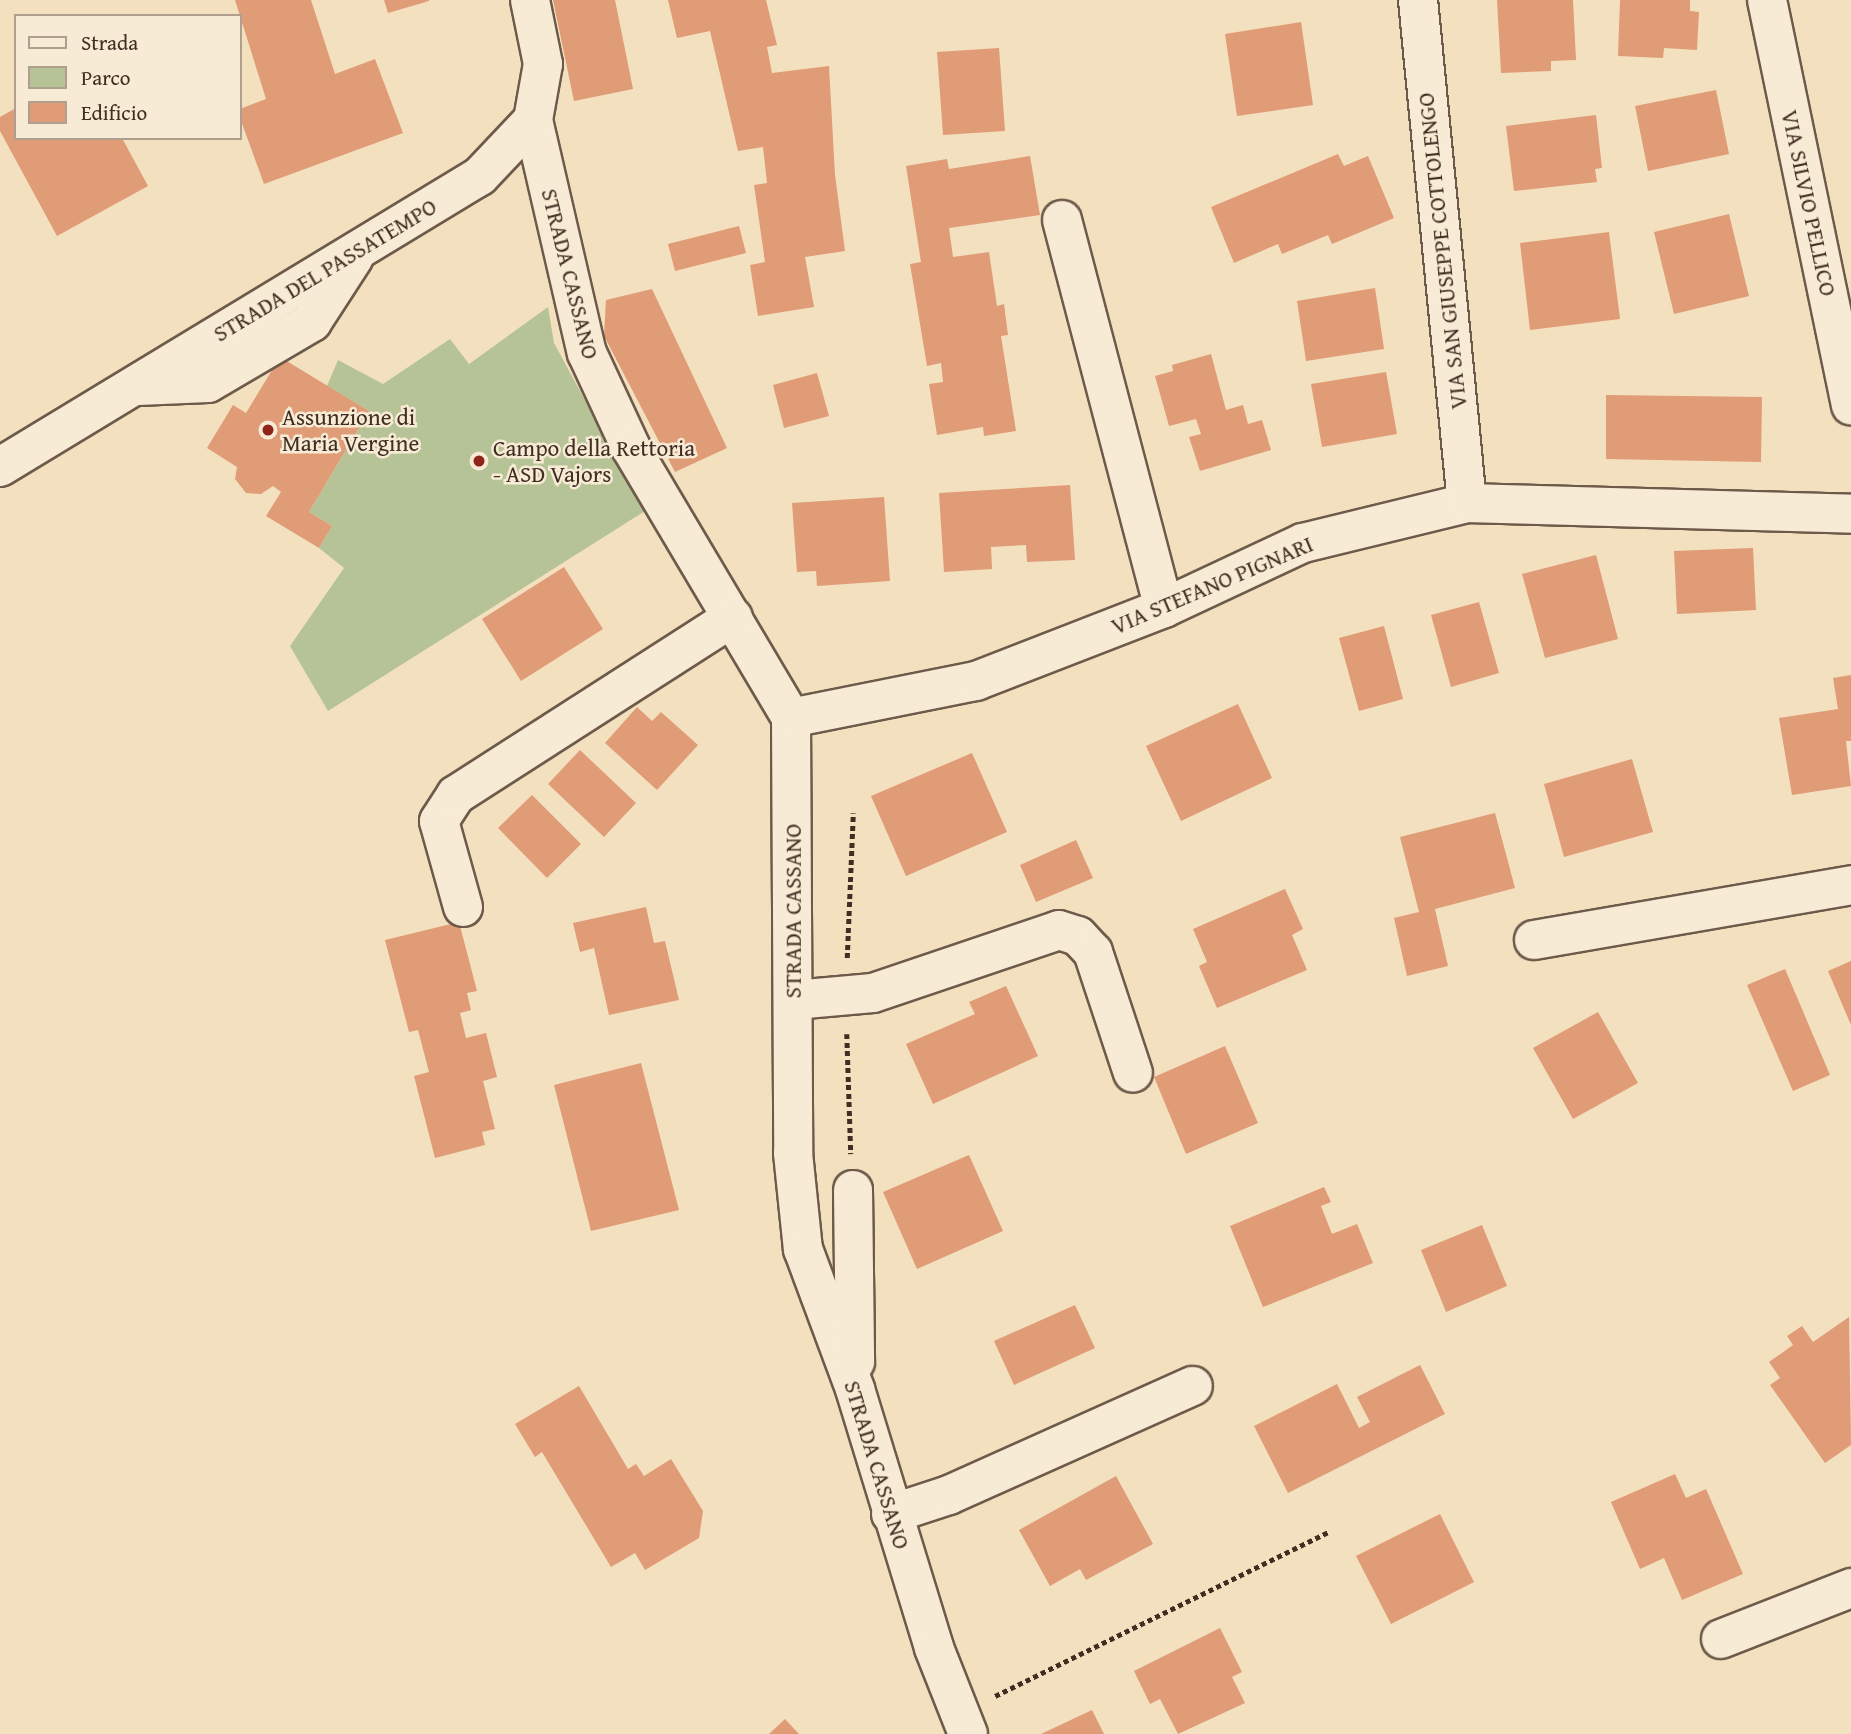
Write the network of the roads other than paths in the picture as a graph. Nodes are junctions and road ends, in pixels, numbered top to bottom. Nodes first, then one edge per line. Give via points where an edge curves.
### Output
1 (530, 0) edge
2 (1418, 0) edge
3 (1767, 0) edge
4 (533, 120) junction
5 (1062, 220) dead end
6 (1851, 405) edge
7 (0, 467) edge
8 (1467, 503) junction
9 (1851, 514) edge
10 (1164, 608) junction
11 (733, 617) junction
12 (792, 718) junction
13 (1851, 885) edge
14 (463, 907) dead end
15 (1534, 940) dead end
16 (794, 1000) junction
17 (1133, 1073) dead end
18 (853, 1190) dead end
19 (1193, 1386) dead end
20 (855, 1389) junction
21 (891, 1514) junction
22 (1851, 1588) edge
23 (1721, 1640) dead end
24 (964, 1724) edge

1 - 4 street via 543,64
2 - 8 street, VIA SAN GIUSEPPE COTTOLENGO
3 - 6 street, VIA SILVIO PELLICO
4 - 7 street, STRADA DEL PASSATEMPO via 480,176
4 - 11 street, STRADA CASSANO via 587,354 631,448
5 - 10 street
8 - 9 street, VIA STEFANO PIGNARI
8 - 10 street, VIA STEFANO PIGNARI via 1303,543
10 - 12 street, VIA STEFANO PIGNARI via 976,681
11 - 12 street, STRADA CASSANO
11 - 14 street via 456,794 439,821
12 - 16 street, STRADA CASSANO
13 - 15 street
16 - 17 street via 873,993 1059,930 1078,936 1093,952
16 - 20 street, STRADA CASSANO via 793,1153 803,1249
18 - 20 street
19 - 21 street via 949,1495
20 - 21 street, STRADA CASSANO
21 - 24 street, STRADA CASSANO
22 - 23 street

